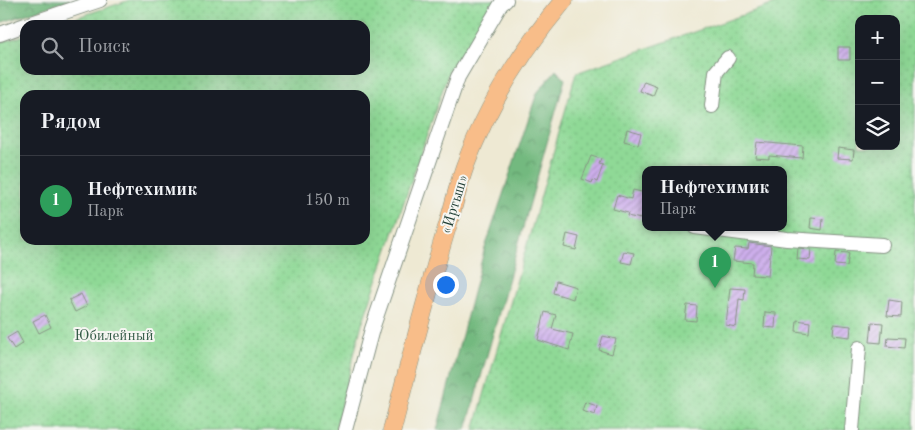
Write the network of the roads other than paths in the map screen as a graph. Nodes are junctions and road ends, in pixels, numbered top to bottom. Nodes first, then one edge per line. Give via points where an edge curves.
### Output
1 (100, 0) edge
2 (506, 0) edge
3 (564, 0) edge
4 (40, 20) edge
5 (20, 27) edge
6 (0, 34) edge
7 (728, 58) dead end
8 (712, 106) dead end
9 (725, 231) edge
10 (882, 244) dead end
11 (860, 348) dead end
12 (345, 430) edge
13 (392, 430) edge
14 (852, 430) edge

1 - 4 street
2 - 12 street via 458,77 372,329
3 - 13 main road, «Иртыш» via 514,69 465,166 435,265
5 - 6 street
7 - 8 street via 716,72
9 - 10 street via 787,239
11 - 14 street

